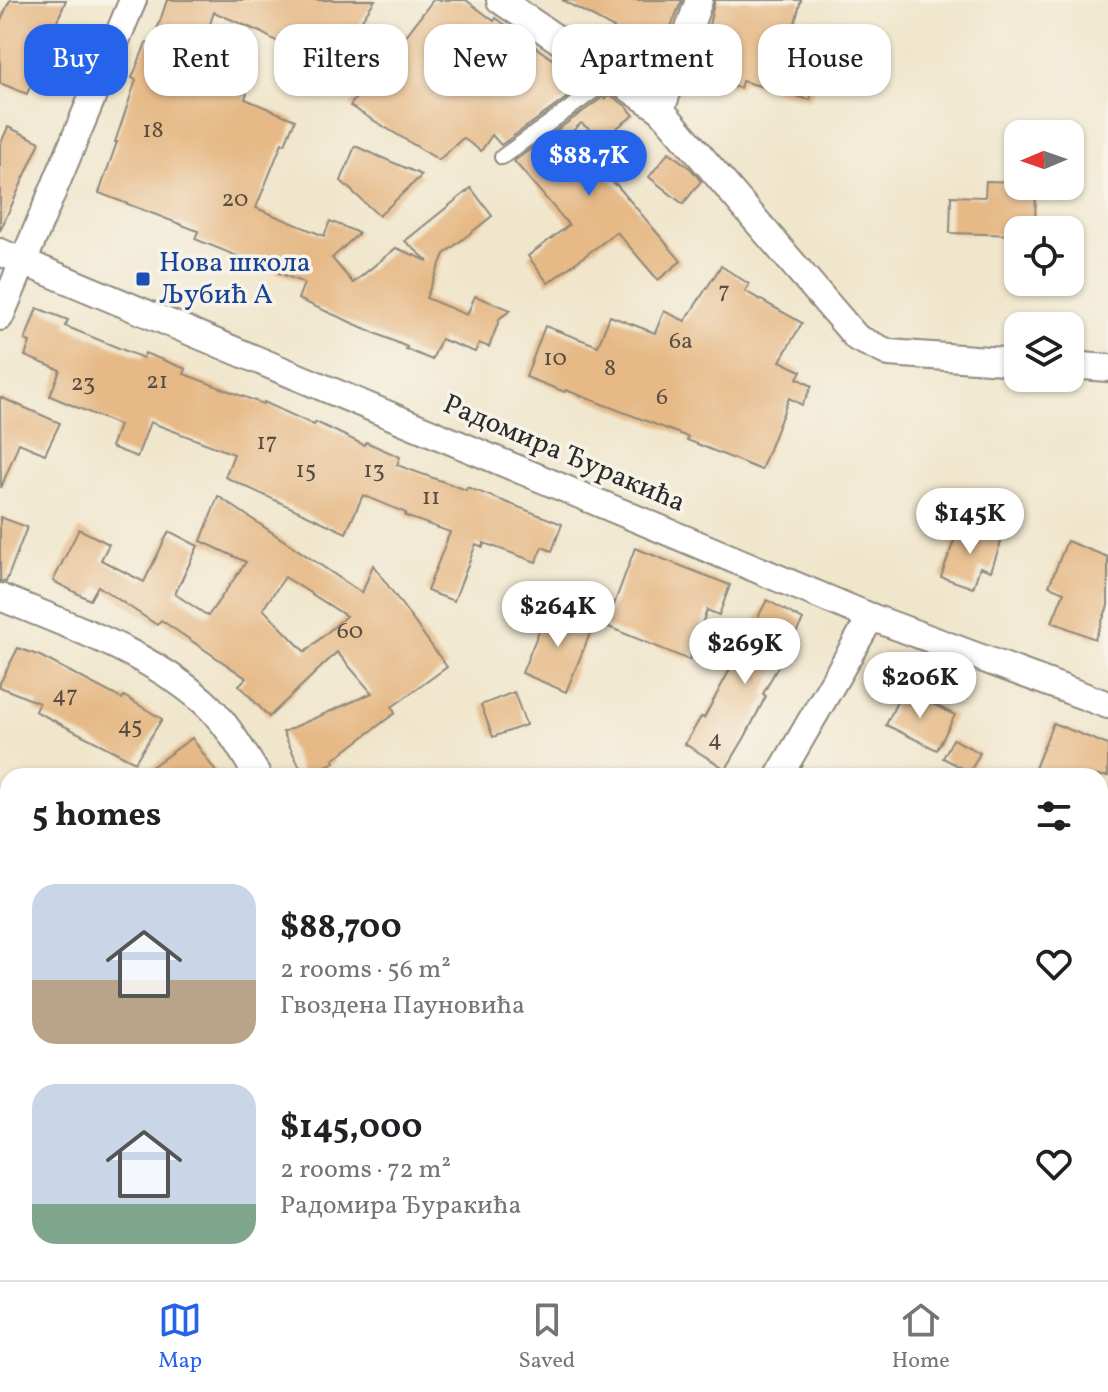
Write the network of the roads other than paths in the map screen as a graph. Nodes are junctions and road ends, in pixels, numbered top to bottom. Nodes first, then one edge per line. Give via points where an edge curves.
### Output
1 (133, 0) edge
2 (500, 0) edge
3 (699, 0) edge
4 (552, 35) edge
5 (587, 96) edge
6 (641, 96) edge
7 (661, 110) junction
8 (502, 157) dead end
9 (11, 256) edge
10 (0, 317) edge
11 (1004, 361) edge
12 (1084, 366) edge
13 (1108, 368) edge
14 (0, 597) edge
15 (871, 617) junction
16 (1108, 705) edge
17 (253, 768) edge
18 (784, 768) edge

1 - 9 street
2 - 4 street
3 - 7 street
5 - 8 lane
6 - 7 street
7 - 11 street via 857,338 889,353
9 - 10 street
9 - 15 street, Радомира Ђуракића
12 - 13 street
14 - 17 street via 111,643 173,679 205,702
15 - 16 street, Радомира Ђуракића
15 - 18 street

